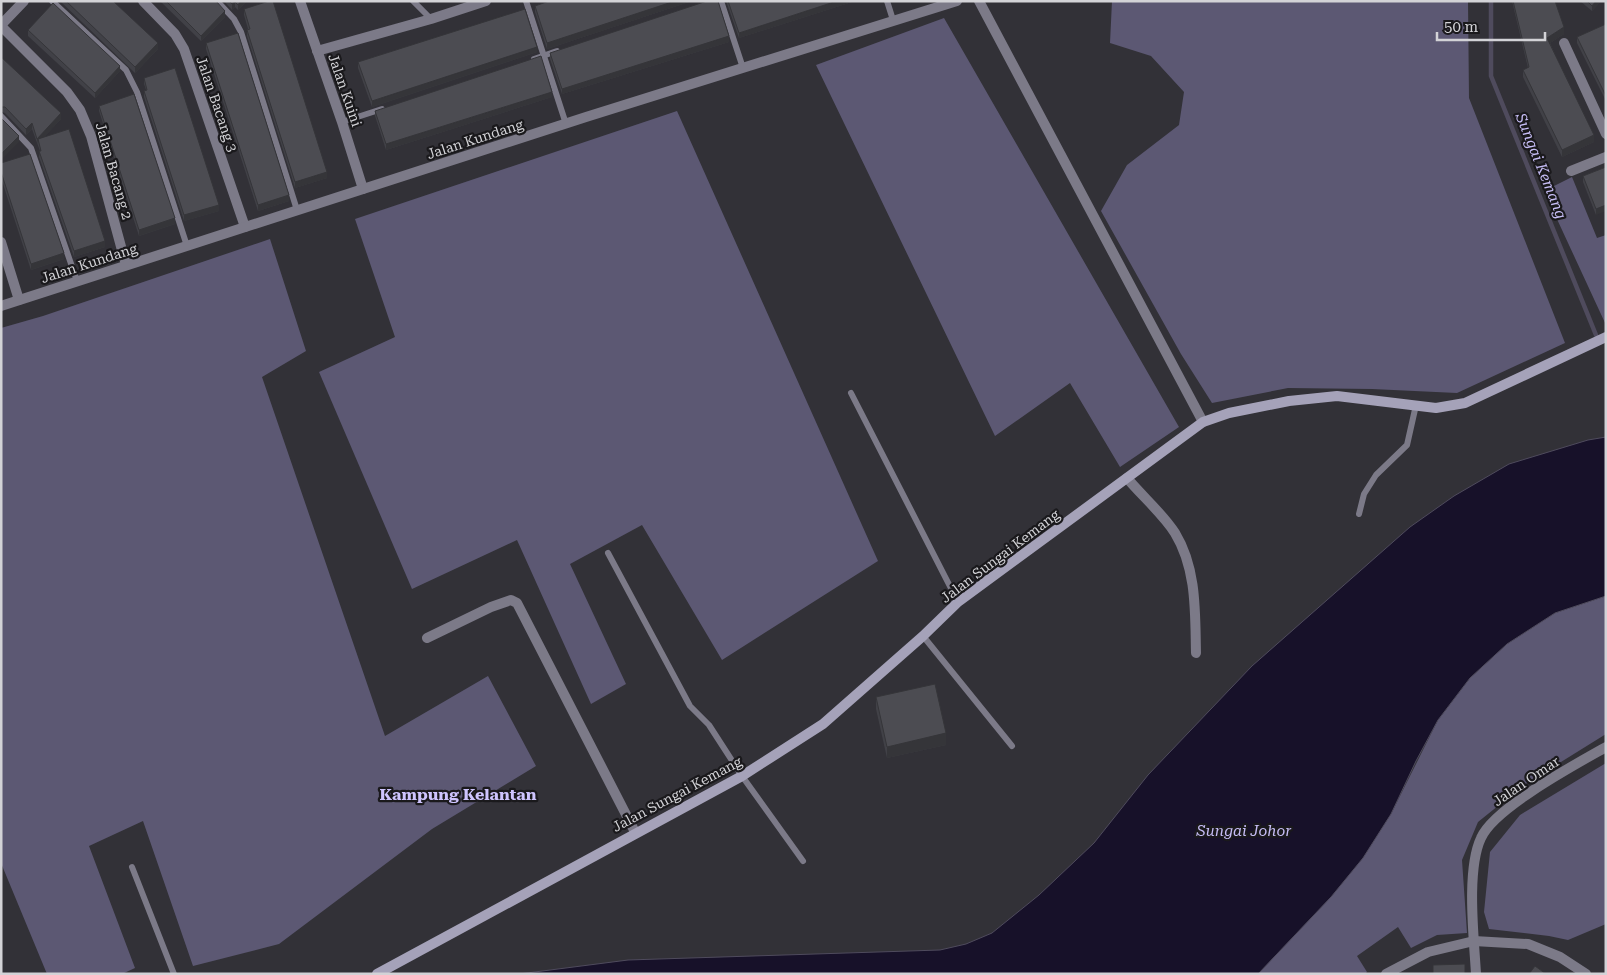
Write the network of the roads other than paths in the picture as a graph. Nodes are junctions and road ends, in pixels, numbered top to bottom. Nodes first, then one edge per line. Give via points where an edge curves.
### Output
1 (24, 1) edge
2 (52, 1) edge
3 (144, 1) edge
4 (217, 1) edge
5 (300, 1) edge
6 (413, 1) edge
7 (486, 1) edge
8 (526, 1) edge
9 (722, 1) edge
10 (887, 1) edge
11 (958, 1) edge
12 (979, 1) edge
13 (472, 3) edge
14 (431, 19) junction
15 (893, 20) junction
16 (1, 25) edge
17 (1564, 43) dead end
18 (562, 50) edge
19 (317, 52) junction
20 (543, 56) junction
21 (525, 62) edge
22 (744, 68) junction
23 (388, 107) edge
24 (1, 116) edge
25 (342, 122) junction
26 (566, 124) junction
27 (1606, 134) edge
28 (1606, 157) edge
29 (1571, 171) dead end
30 (363, 189) junction
31 (297, 210) junction
32 (245, 227) junction
33 (1, 242) edge
34 (187, 246) junction
35 (126, 265) junction
36 (77, 281) junction
37 (19, 300) junction
38 (1, 306) edge
39 (1606, 337) edge
40 (851, 393) dead end
41 (1416, 405) junction
42 (1203, 422) junction
43 (1126, 478) junction
44 (1359, 514) dead end
45 (608, 553) dead end
46 (958, 602) junction
47 (923, 636) junction
48 (426, 638) dead end
49 (1196, 654) dead end
50 (1012, 746) dead end
51 (1606, 747) edge
52 (742, 776) junction
53 (635, 832) junction
54 (803, 861) dead end
55 (132, 867) dead end
56 (1474, 941) junction
57 (174, 974) edge
58 (377, 974) edge
59 (1386, 974) edge
60 (1476, 974) edge
61 (1586, 974) edge

1 - 16 street
2 - 34 lane via 126,70 137,92
3 - 32 street, Jalan Bacang 3 via 184,48
4 - 31 lane via 234,18 241,32
5 - 19 street, Jalan Kuini
6 - 14 lane
7 - 13 street
8 - 20 lane
9 - 22 lane
10 - 15 lane
11 - 15 street, Jalan Kundang
12 - 42 street
13 - 14 street
14 - 19 street
15 - 22 street, Jalan Kundang
16 - 35 street, Jalan Bacang 2 via 67,92 80,110 91,136
17 - 27 street
18 - 20 lane
19 - 25 street, Jalan Kuini
20 - 21 lane
20 - 26 lane
22 - 26 street, Jalan Kundang
23 - 25 lane
24 - 36 lane via 31,148
25 - 30 street, Jalan Kuini
26 - 30 street, Jalan Kundang
28 - 29 street
30 - 31 street, Jalan Kundang
31 - 32 street, Jalan Kundang
32 - 34 street, Jalan Kundang
33 - 37 street
34 - 35 street, Jalan Kundang
35 - 36 street, Jalan Kundang
36 - 37 street, Jalan Kundang
37 - 38 street, Jalan Kundang
39 - 41 street, Jalan Sungai Kemang via 1465,403 1436,408
40 - 46 lane
41 - 42 street, Jalan Sungai Kemang via 1336,396 1289,401
41 - 44 lane via 1408,445 1376,476 1364,494
42 - 43 street, Jalan Sungai Kemang
43 - 46 street, Jalan Sungai Kemang
43 - 49 street via 1174,532 1185,553 1194,594
45 - 52 lane via 690,706 709,725
46 - 47 street, Jalan Sungai Kemang
47 - 50 lane
47 - 52 street, Jalan Sungai Kemang via 822,724
48 - 53 street via 491,606 511,600 517,603
51 - 56 street, Jalan Omar via 1506,810 1486,829 1474,868
52 - 53 street, Jalan Sungai Kemang
52 - 54 lane
53 - 58 street, Jalan Sungai Kemang
55 - 57 lane
56 - 59 street via 1428,952
56 - 60 street, Jalan Omar
56 - 61 street via 1528,944 1560,957

